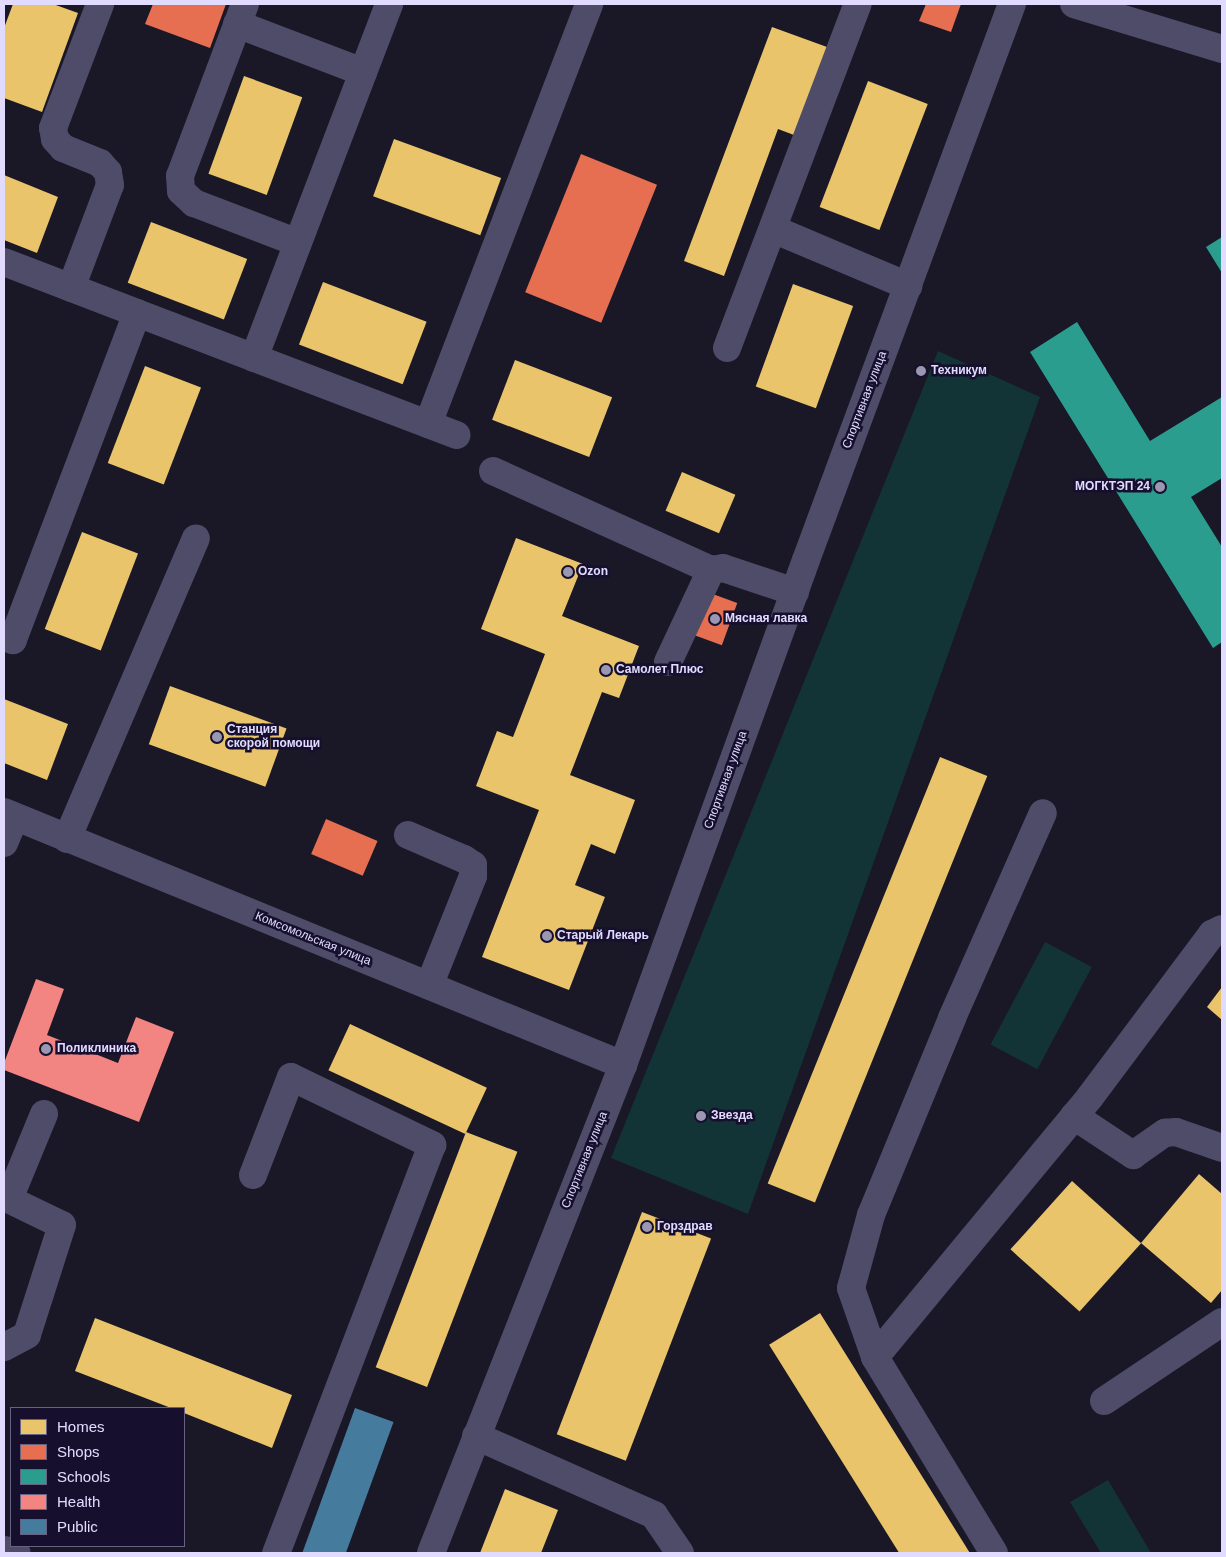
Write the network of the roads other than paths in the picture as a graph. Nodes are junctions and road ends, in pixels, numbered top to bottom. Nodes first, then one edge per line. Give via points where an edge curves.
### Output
1 (100, 4) edge
2 (389, 4) edge
3 (589, 4) edge
4 (858, 4) edge
5 (1012, 4) edge
6 (1074, 4) edge
7 (241, 14) edge
8 (1222, 49) edge
9 (363, 72) junction
10 (773, 229) junction
11 (298, 243) junction
12 (4, 262) edge
13 (908, 286) junction
14 (71, 288) junction
15 (137, 313) junction
16 (727, 348) dead end
17 (254, 358) junction
18 (428, 424) junction
19 (457, 435) dead end
20 (493, 472) dead end
21 (196, 538) dead end
22 (711, 570) junction
23 (795, 592) junction
24 (4, 637) edge
25 (668, 662) dead end
26 (1043, 813) dead end
27 (9, 815) edge
28 (408, 835) dead end
29 (67, 839) junction
30 (4, 843) edge
31 (1222, 929) edge
32 (429, 986) junction
33 (623, 1065) junction
34 (44, 1114) dead end
35 (1074, 1116) junction
36 (1222, 1148) edge
37 (253, 1175) dead end
38 (6, 1198) edge
39 (1222, 1322) edge
40 (4, 1347) edge
41 (875, 1357) junction
42 (1104, 1401) dead end
43 (476, 1436) junction
44 (4, 1550) edge
45 (17, 1553) edge
46 (276, 1553) edge
47 (431, 1553) edge
48 (680, 1553) edge
49 (994, 1553) edge

1 - 14 street via 53,128 55,139 63,148 100,163 108,172 110,185
2 - 9 street
3 - 18 street
4 - 10 street
5 - 13 street, Спортивная улица
6 - 8 street
7 - 9 street
7 - 11 street via 180,176 181,191 194,204
9 - 11 street
10 - 13 street
10 - 16 street
11 - 17 street
12 - 14 street
13 - 23 street, Спортивная улица
14 - 15 street
15 - 17 street
15 - 24 street via 13,640
17 - 18 street
18 - 19 street
20 - 22 street
21 - 29 street
22 - 23 street via 723,568
22 - 25 street
23 - 33 street, Спортивная улица
26 - 41 street via 952,1018 871,1215 851,1288
27 - 29 street, Комсомольская улица
27 - 30 street
28 - 32 street via 473,866 474,876
29 - 32 street, Комсомольская улица
31 - 35 street via 1212,934
32 - 33 street, Комсомольская улица
33 - 43 street, Спортивная улица
34 - 38 street
35 - 36 street via 1133,1155 1165,1133 1176,1132
35 - 41 street
37 - 46 street via 290,1077 432,1145
38 - 40 street via 62,1225 27,1335
39 - 42 street
41 - 49 street
43 - 47 street, Спортивная улица
43 - 48 street via 654,1516
44 - 45 street

